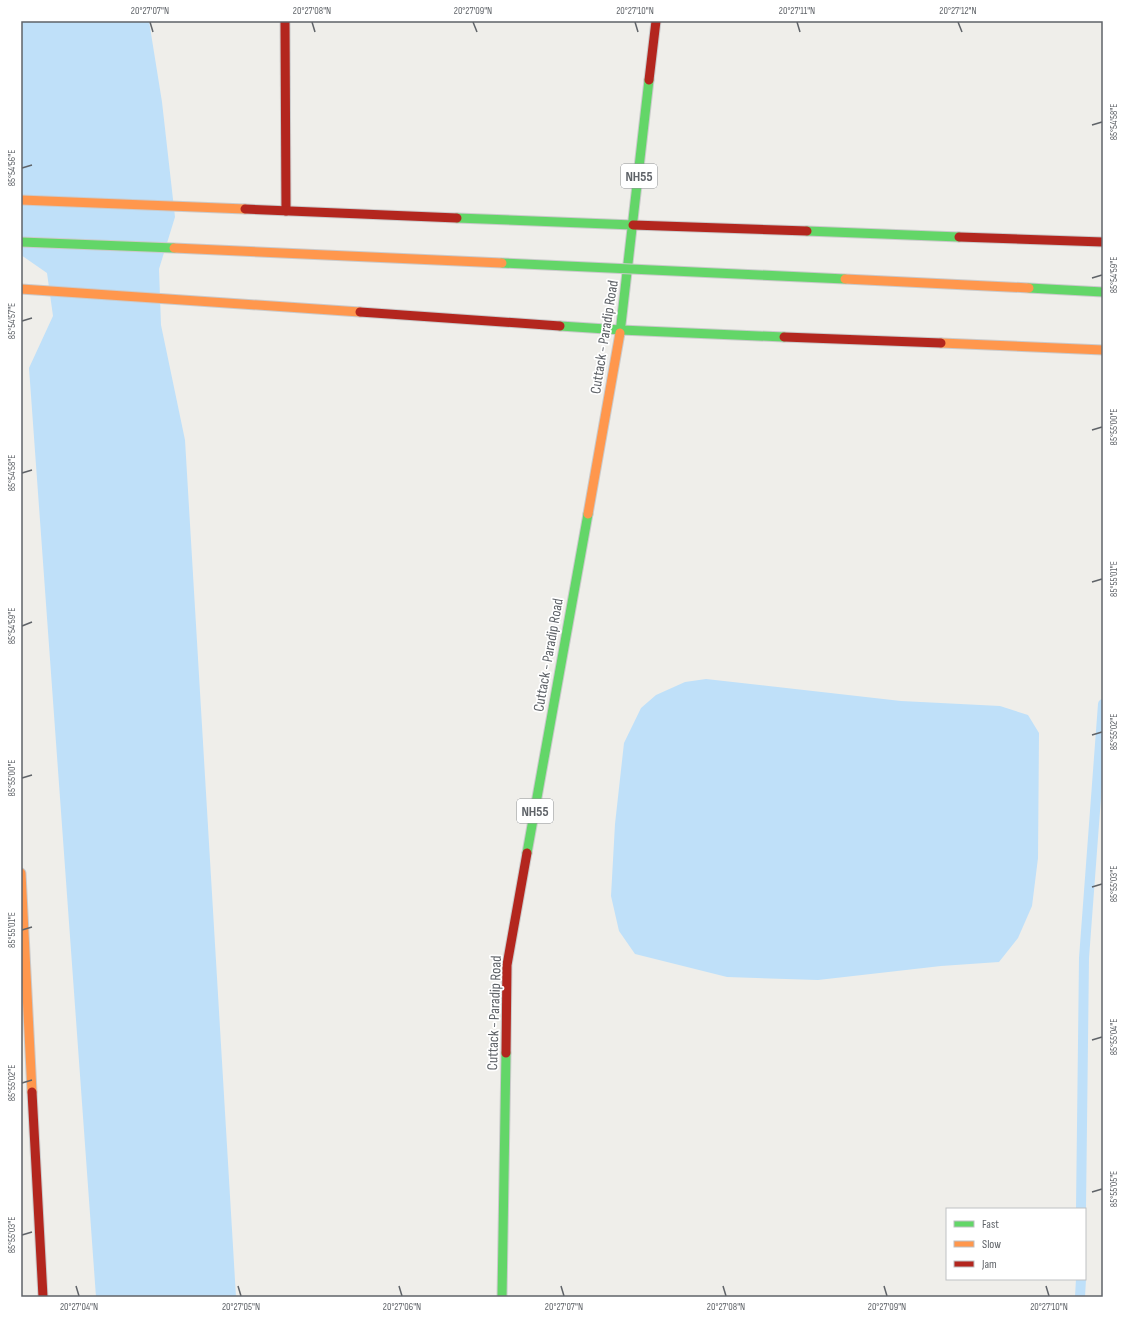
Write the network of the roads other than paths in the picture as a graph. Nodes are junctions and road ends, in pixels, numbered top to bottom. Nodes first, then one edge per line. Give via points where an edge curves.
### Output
1 (285, 21) edge
2 (656, 21) edge
3 (21, 200) edge
4 (286, 211) junction
5 (633, 225) junction
6 (21, 242) edge
7 (1103, 242) edge
8 (23, 289) edge
9 (1103, 292) edge
10 (621, 330) junction
11 (1103, 350) edge
12 (21, 873) edge
13 (43, 1297) edge
14 (502, 1297) edge

1 - 4 main road
2 - 5 main road, Cuttack - Paradip Road / NH55
3 - 4 main road
4 - 5 main road
5 - 7 main road
5 - 10 main road, Cuttack - Paradip Road / NH55
6 - 9 main road, bridge via 394,257
8 - 10 main road
10 - 11 main road
10 - 14 main road, Cuttack - Paradip Road / NH55 via 507,965
12 - 13 main road

